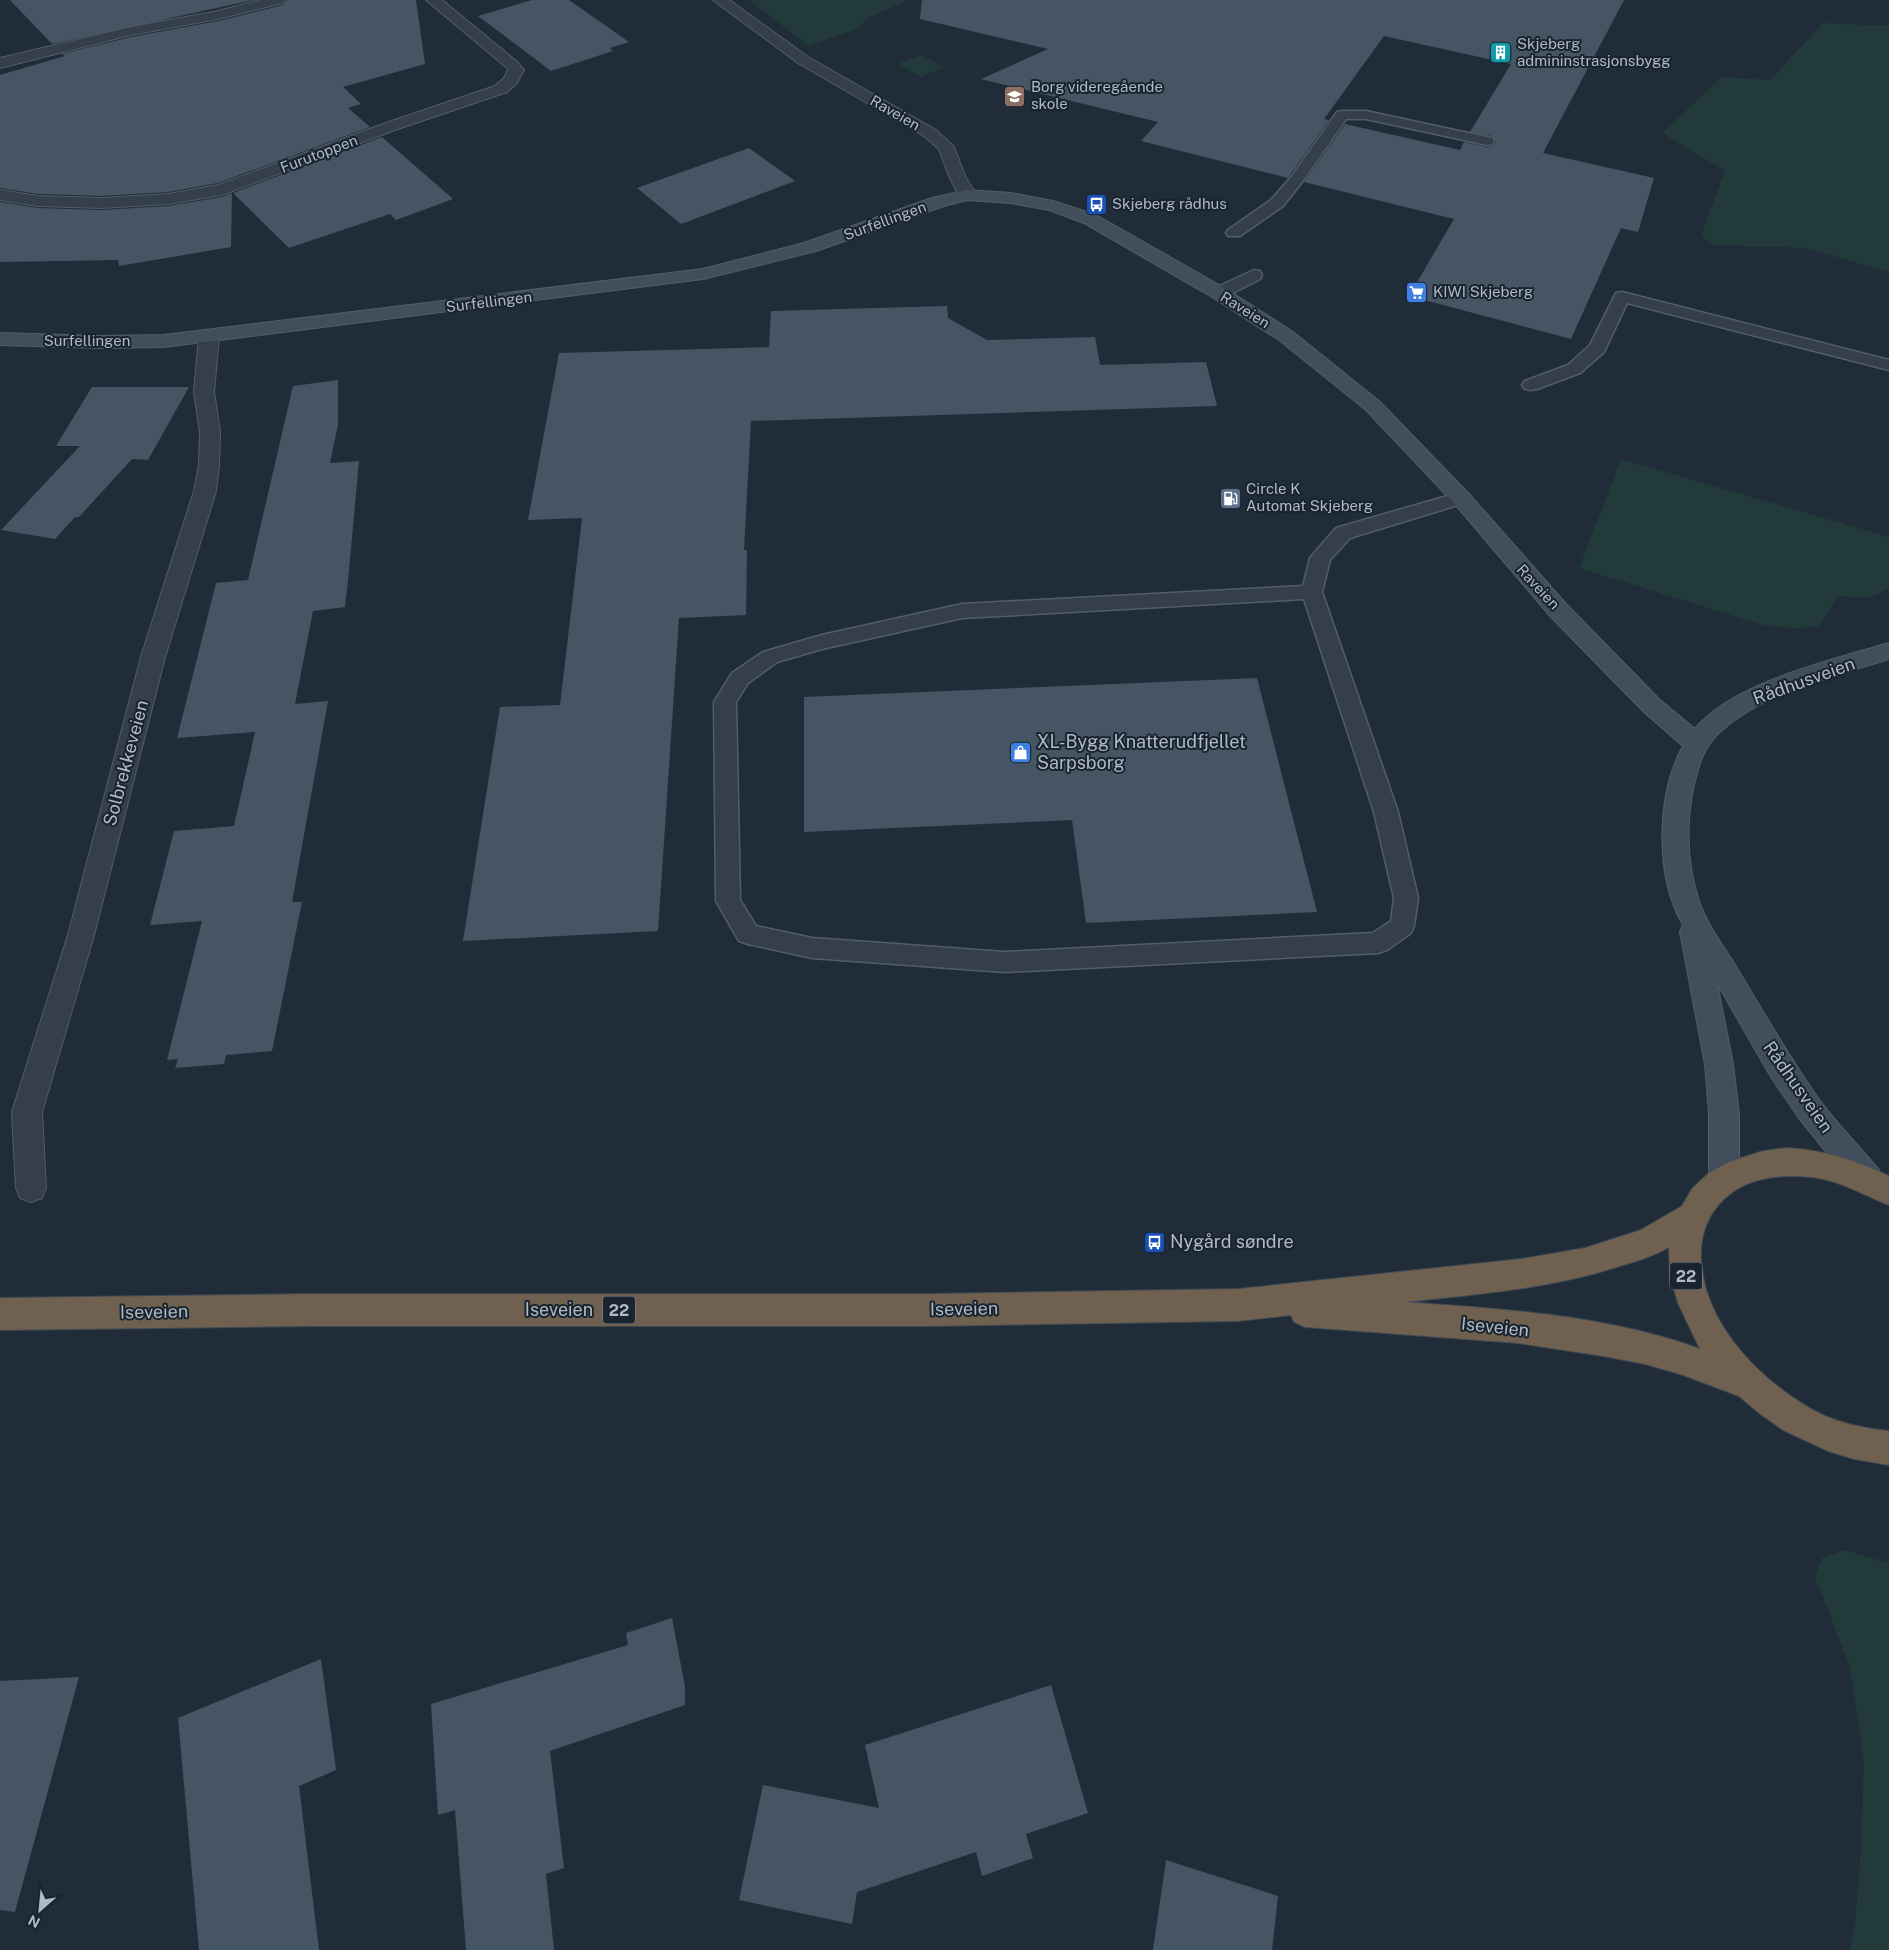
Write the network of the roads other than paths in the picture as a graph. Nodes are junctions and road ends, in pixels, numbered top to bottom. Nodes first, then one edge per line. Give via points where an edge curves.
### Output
1 (278, 0) edge
2 (433, 0) edge
3 (720, 0) edge
4 (0, 63) edge
5 (1487, 141) dead end
6 (0, 195) edge
7 (967, 195) junction
8 (1234, 234) dead end
9 (1254, 275) dead end
10 (1219, 293) junction
11 (209, 337) junction
12 (0, 340) edge
13 (1889, 365) edge
14 (1532, 385) dead end
15 (1461, 498) junction
16 (1312, 592) junction
17 (1889, 651) edge
18 (1697, 744) junction
19 (1689, 911) junction
20 (1724, 1179) junction
21 (1879, 1186) edge
22 (31, 1188) dead end
23 (1692, 1217) junction
24 (1238, 1305) junction
25 (0, 1314) edge
26 (1746, 1382) junction
27 (1889, 1448) edge

1 - 4 street
2 - 6 street, Furutoppen via 511,64 516,70 507,85 242,184 198,195 102,203 38,201
3 - 7 street, Raveien via 803,60 930,133 946,147
5 - 8 lane via 1366,114 1342,116 1277,204
7 - 10 street, Raveien via 1011,198 1053,206 1090,219
7 - 11 street, Surfellingen via 810,247 703,274
9 - 10 lane
10 - 15 street, Raveien via 1286,336 1372,405
11 - 12 street, Surfellingen via 102,342
11 - 22 street, Solbrekkeveien via 204,392 210,432 205,491 154,657 81,935 27,1112
13 - 14 lane via 1622,297 1598,348 1574,370
15 - 16 lane via 1343,533 1320,558
15 - 18 street, Raveien via 1559,611 1652,706
16 - 16 lane via 962,610 770,657 740,678 724,702 728,902 748,934 812,948 1005,962 1378,943 1402,926 1406,898 1386,812
17 - 18 street, Rådhusveien via 1767,691 1723,714
18 - 19 street, Rådhusveien via 1683,778 1675,841
19 - 20 street, Rådhusveien via 1719,1064 1724,1114
19 - 21 street, Rådhusveien via 1781,1068 1809,1109
20 - 21 highway, 22 via 1747,1168 1805,1162 1836,1168
20 - 23 highway, 22 via 1705,1196
23 - 24 highway, Iseveien / 22 via 1649,1242 1585,1262 1521,1274
23 - 26 highway, 22 via 1685,1247 1687,1280 1698,1314 1718,1349
24 - 25 highway, Iseveien / 22 via 931,1310 314,1310
24 - 26 highway, Iseveien / 22 via 1556,1333 1646,1348
26 - 27 highway, 22 via 1780,1409 1818,1431 1858,1445

